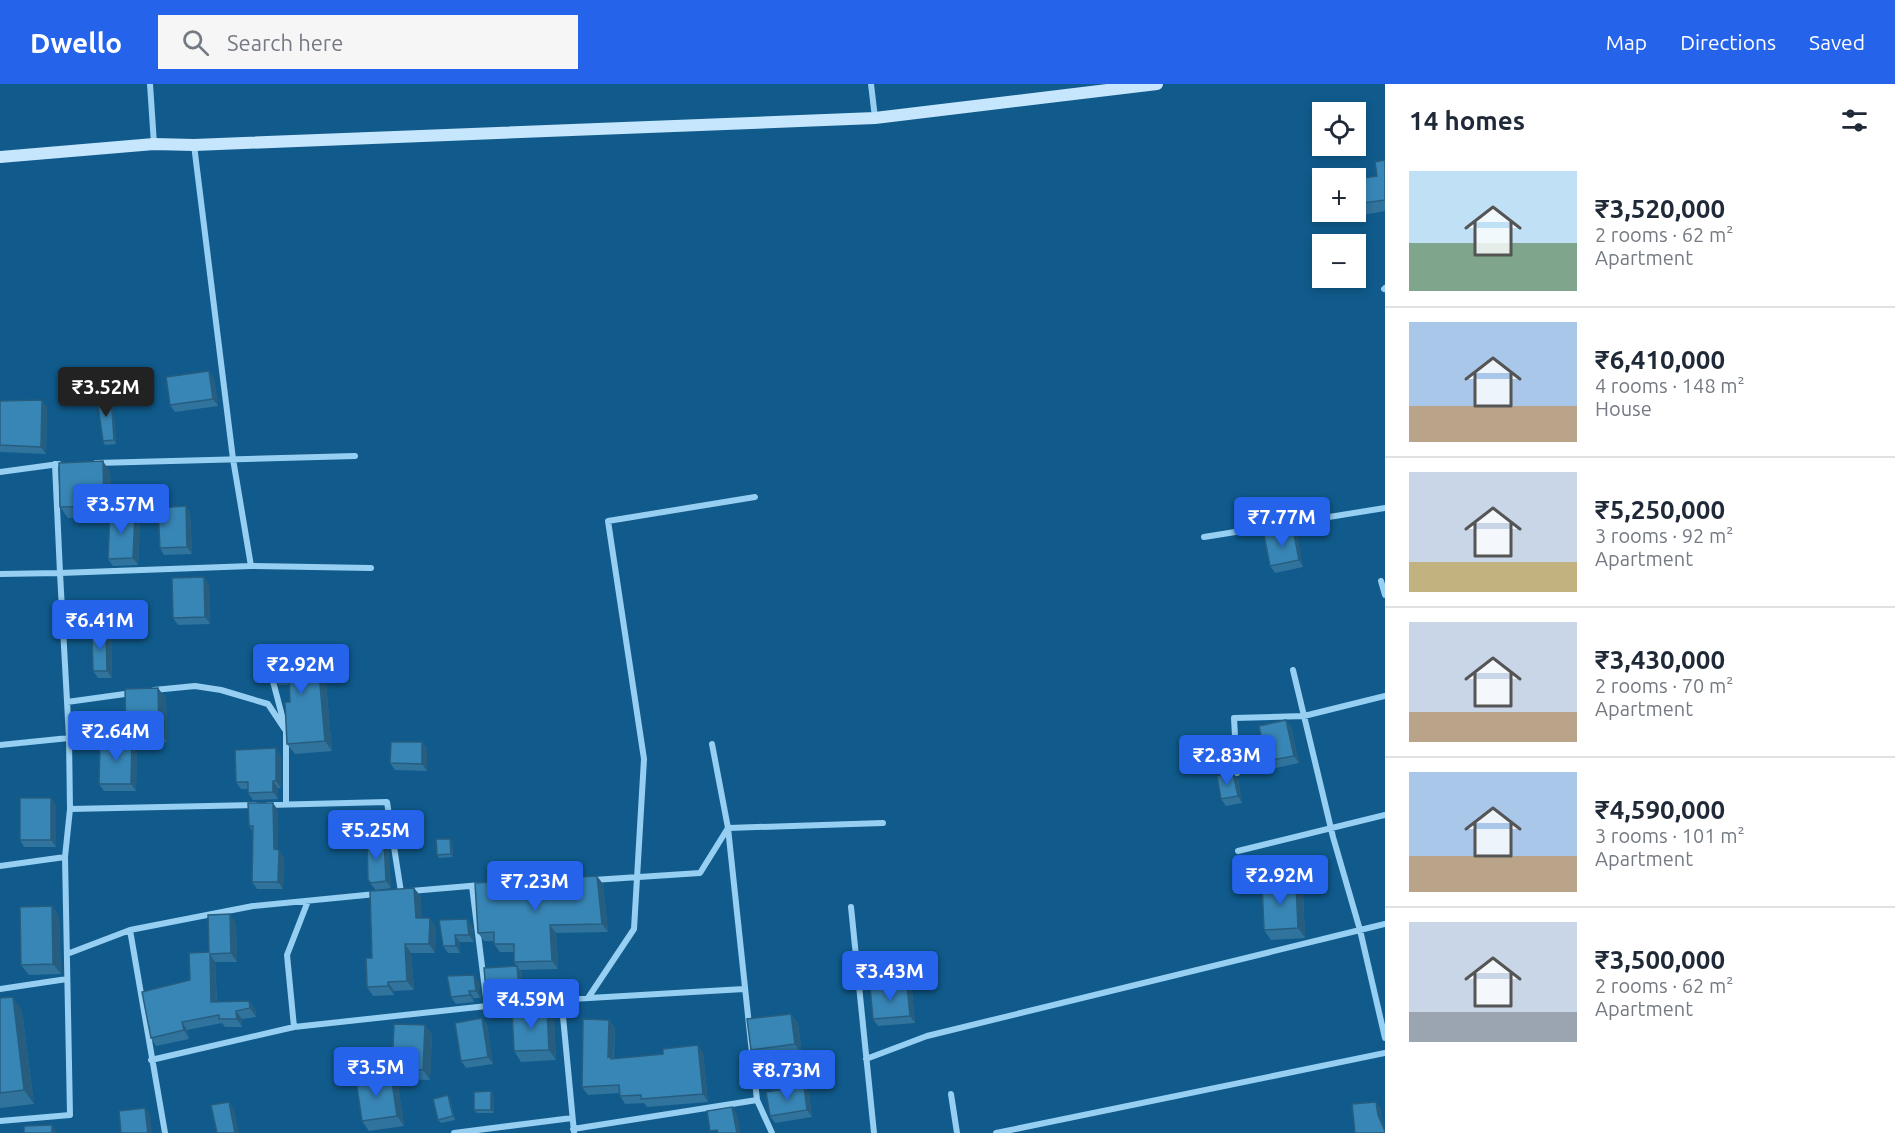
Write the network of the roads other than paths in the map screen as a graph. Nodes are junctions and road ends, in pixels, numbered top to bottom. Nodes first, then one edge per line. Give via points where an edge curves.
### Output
1 (150, 84) edge
2 (871, 84) edge
3 (1157, 84) edge
4 (875, 118) junction
5 (154, 144) junction
6 (194, 145) junction
7 (0, 157) edge
8 (355, 456) dead end
9 (233, 459) junction
10 (67, 464) edge
11 (91, 464) edge
12 (55, 465) junction
13 (0, 472) edge
14 (755, 497) dead end
15 (1385, 508) edge
16 (1204, 537) dead end
17 (251, 566) junction
18 (371, 568) dead end
19 (60, 573) junction
20 (0, 574) edge
21 (1381, 581) dead end
22 (1385, 595) edge
23 (269, 666) edge
24 (1293, 670) dead end
25 (149, 691) edge
26 (137, 693) edge
27 (1385, 696) edge
28 (67, 702) junction
29 (1304, 716) junction
30 (286, 731) junction
31 (69, 738) junction
32 (712, 744) dead end
33 (0, 746) edge
34 (1237, 773) dead end
35 (286, 804) junction
36 (70, 809) junction
37 (1385, 815) edge
38 (883, 823) dead end
39 (728, 828) junction
40 (1331, 828) junction
41 (1238, 851) dead end
42 (65, 858) junction
43 (0, 866) edge
44 (638, 877) junction
45 (586, 880) edge
46 (484, 885) edge
47 (472, 886) junction
48 (401, 892) junction
49 (308, 901) junction
50 (851, 907) dead end
51 (1385, 924) edge
52 (130, 930) junction
53 (1360, 930) junction
54 (67, 954) junction
55 (67, 979) junction
56 (0, 989) edge
57 (744, 989) junction
58 (588, 998) junction
59 (487, 1006) junction
60 (562, 1006) junction
61 (294, 1027) junction
62 (1385, 1038) edge
63 (1385, 1053) edge
64 (866, 1059) junction
65 (151, 1060) junction
66 (951, 1094) dead end
67 (757, 1100) junction
68 (572, 1118) junction
69 (0, 1121) edge
70 (574, 1131) edge
71 (165, 1133) edge
72 (454, 1133) edge
73 (772, 1133) edge
74 (873, 1133) edge
75 (957, 1133) edge
76 (996, 1133) edge

1 - 5 street
2 - 4 street
3 - 4 street
4 - 6 street
5 - 6 street
5 - 7 street
6 - 9 street
8 - 9 street
9 - 11 street
9 - 17 street
10 - 12 street
12 - 13 street
12 - 19 street
14 - 44 street via 608,521 644,759
15 - 16 street
17 - 18 street
17 - 19 street
19 - 20 street
19 - 28 street
21 - 22 street
23 - 30 street
24 - 29 street
25 - 30 street via 195,686 268,704
26 - 28 street
27 - 29 street
28 - 31 street
29 - 34 street via 1234,718
29 - 40 street
30 - 35 street
31 - 33 street
31 - 36 street
32 - 39 street
35 - 36 street
35 - 48 street via 387,802
36 - 42 street
37 - 40 street
38 - 39 street
39 - 44 street via 700,873
39 - 57 street
40 - 41 street
40 - 53 street
42 - 43 street
42 - 54 street
44 - 45 street
44 - 58 street via 634,929
46 - 47 street
47 - 48 street
47 - 59 street
48 - 49 street
49 - 52 street via 253,906
49 - 61 street via 287,955
50 - 64 street
51 - 53 street
52 - 54 street
52 - 65 street
53 - 62 street
53 - 64 street via 927,1036
54 - 55 street
55 - 56 street
55 - 69 street via 70,1115
57 - 58 street
57 - 67 street
58 - 60 street via 572,999
59 - 60 street
59 - 61 street
60 - 68 street
61 - 65 street
63 - 76 street
64 - 74 street
65 - 71 street
66 - 75 street
67 - 70 street
67 - 73 street
68 - 70 street
68 - 72 street

